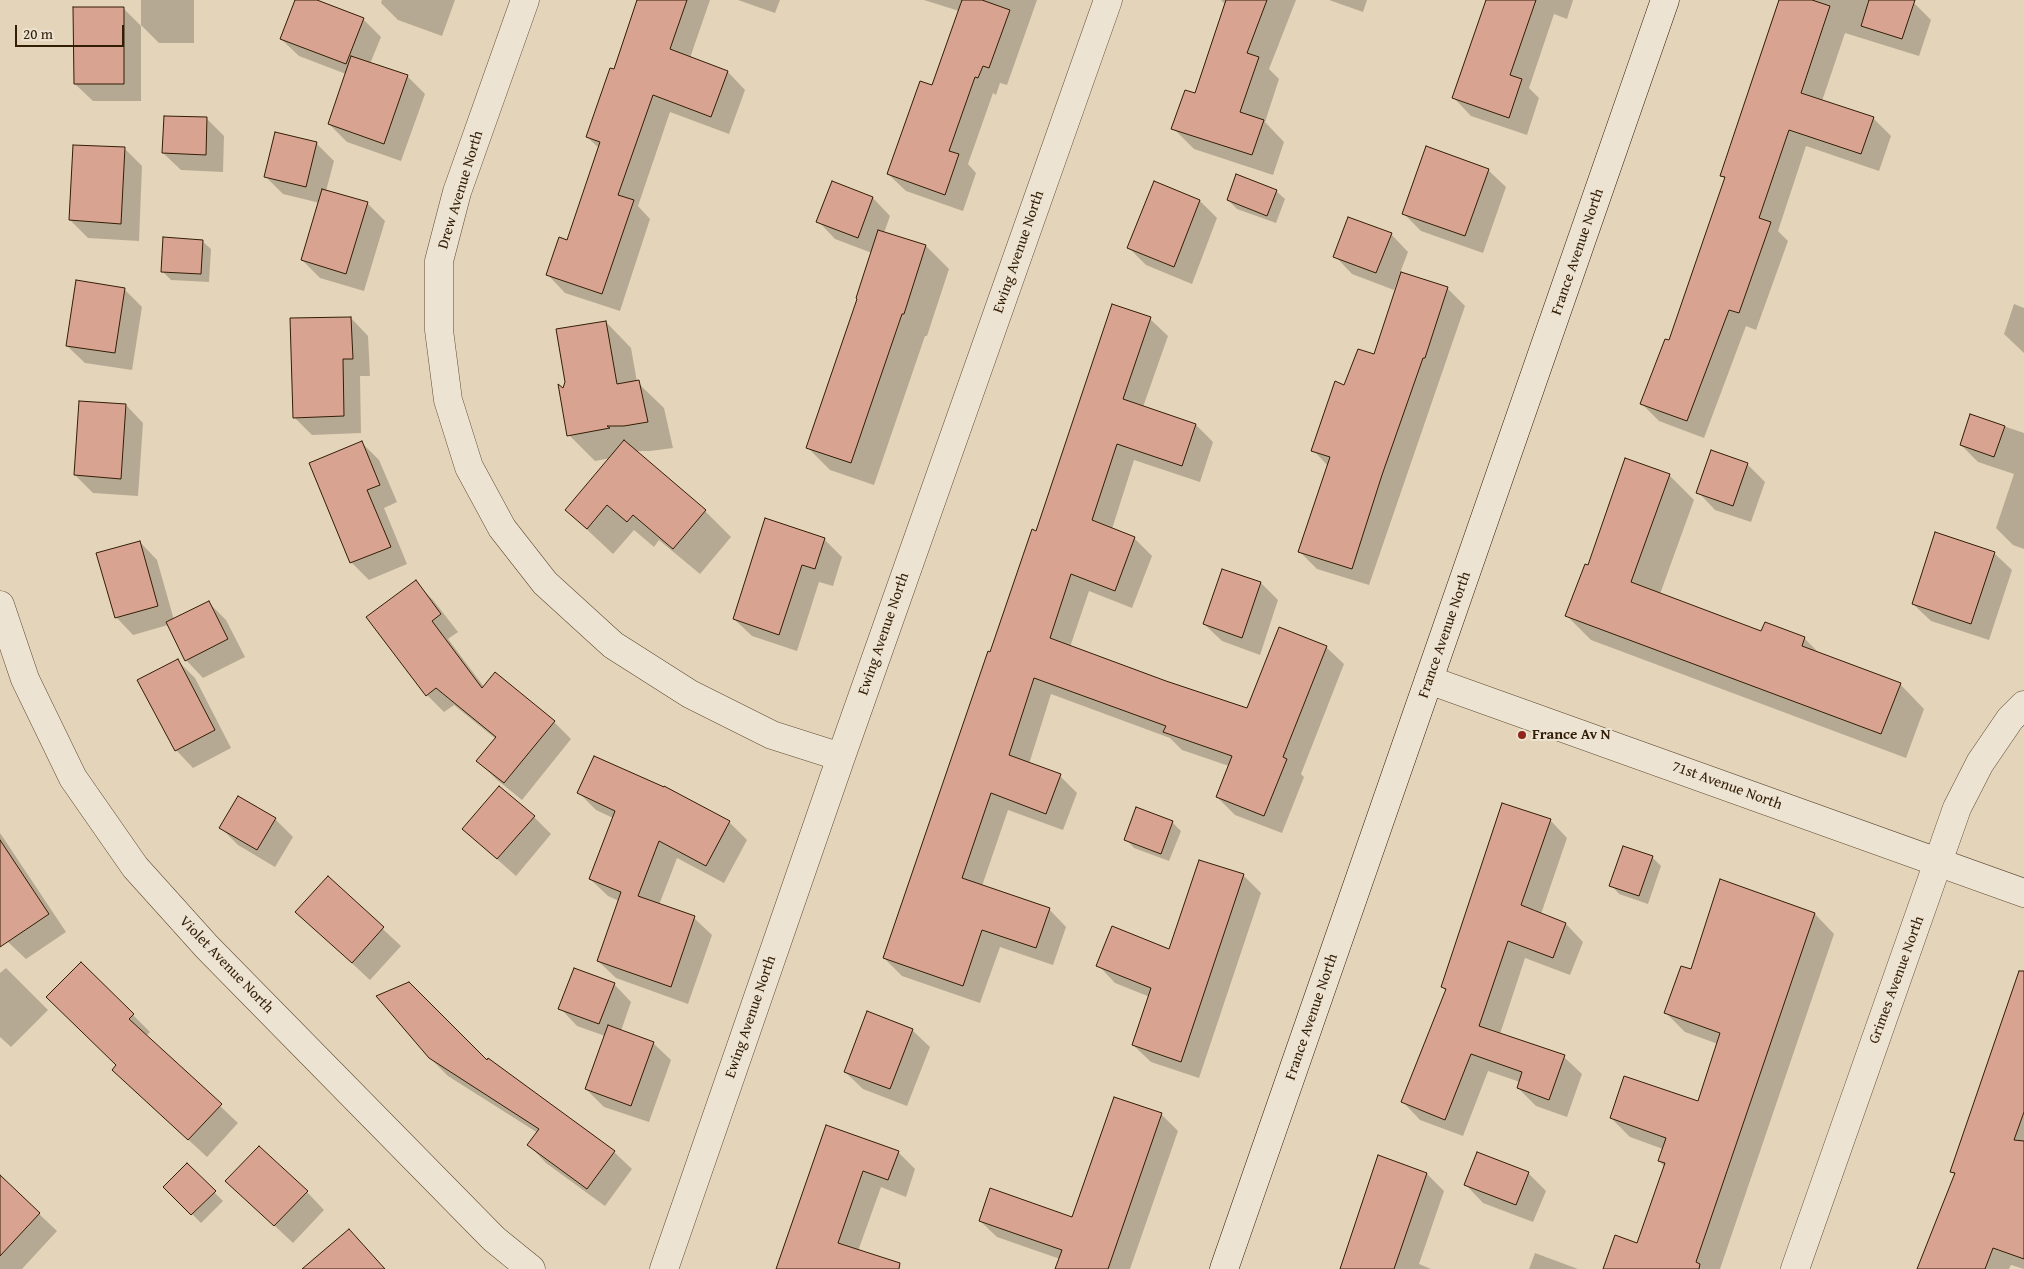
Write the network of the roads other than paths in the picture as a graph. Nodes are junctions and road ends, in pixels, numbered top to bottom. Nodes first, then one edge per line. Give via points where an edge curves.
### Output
1 (524, 0) edge
2 (1108, 0) edge
3 (1665, 0) edge
4 (0, 605) edge
5 (1429, 680) junction
6 (2024, 705) edge
7 (841, 757) junction
8 (1938, 862) junction
9 (2024, 893) edge
10 (531, 1269) edge
11 (664, 1269) edge
12 (1224, 1269) edge
13 (1795, 1269) edge

1 - 7 street, Drew Avenue North via 457,192 439,261 438,330 448,400 469,467 502,528 545,583 614,645 690,694 772,735
2 - 7 street, Ewing Avenue North
3 - 5 street, France Avenue North
4 - 10 street, Violet Avenue North via 25,679 73,778 135,867 220,961 494,1239
5 - 8 street, 71st Avenue North
5 - 12 street, France Avenue North
6 - 8 street, Grimes Avenue North via 2010,719 1980,762 1956,808
7 - 11 street, Ewing Avenue North
8 - 9 street, 71st Avenue North
8 - 13 street, Grimes Avenue North

